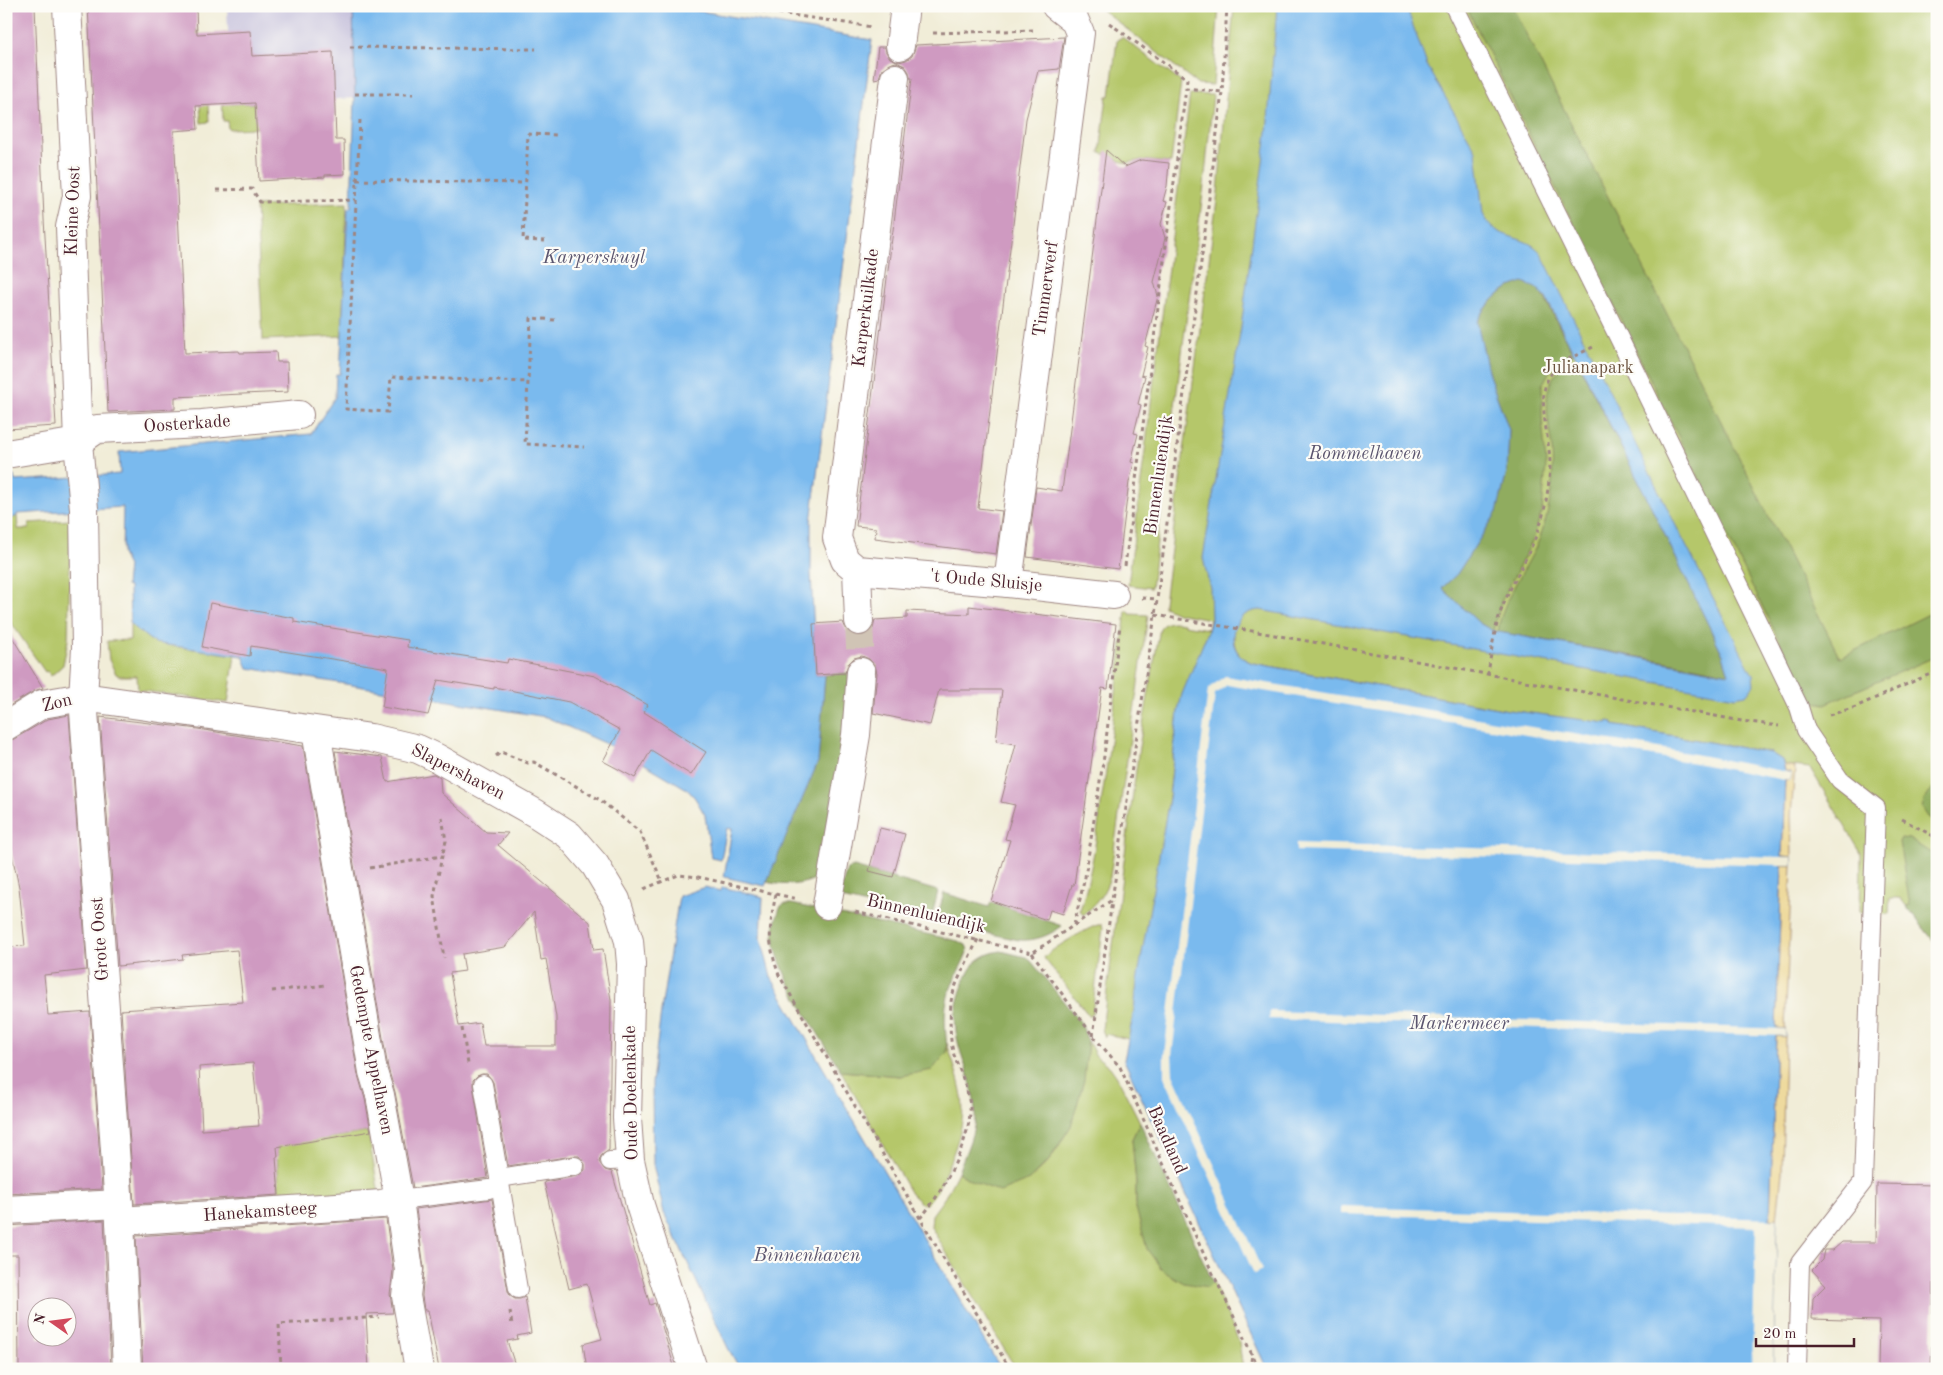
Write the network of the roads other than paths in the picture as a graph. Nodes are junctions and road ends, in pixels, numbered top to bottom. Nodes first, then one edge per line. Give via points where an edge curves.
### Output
1 (67, 6) edge
2 (905, 6) edge
3 (1454, 6) edge
4 (1066, 14) edge
5 (900, 46) dead end
6 (896, 78) dead end
7 (299, 415) dead end
8 (78, 442) junction
9 (6, 454) edge
10 (84, 509) joint
11 (857, 570) junction
12 (1008, 583) junction
13 (1120, 594) road end
14 (859, 621) tunnel mouth
15 (861, 672) tunnel mouth
16 (83, 697) junction
17 (6, 726) edge
18 (316, 731) junction
19 (616, 900) joint
20 (826, 905) road end
21 (483, 1084) dead end
22 (575, 1166) dead end
23 (494, 1183) junction
24 (399, 1200) junction
25 (6, 1210) edge
26 (119, 1212) junction
27 (518, 1289) dead end
28 (128, 1369) edge
29 (419, 1369) edge
30 (692, 1369) edge
31 (1797, 1369) edge

1 - 8 street, Kleine Oost via 77,196 70,227
2 - 5 street
3 - 31 lane via 1786,681 1806,730 1840,780 1876,808 1863,1182 1800,1263
4 - 12 street, Timmerwerf via 1080,33
6 - 11 street, Karperkuilkade via 837,538 845,560
7 - 8 street, Oosterkade via 98,429
8 - 9 street
8 - 10 street, Kleine Oost
10 - 16 street, Grote Oost via 86,648
11 - 12 street, 't Oude Sluisje
11 - 14 street
12 - 13 street, 't Oude Sluisje
15 - 20 street via 856,735
16 - 17 street, Zon via 42,704
16 - 18 street, Slapershaven
16 - 26 street, Grote Oost
18 - 19 street, Slapershaven via 418,748 475,779 569,835 595,865
18 - 24 street, Gedempte Appelhaven via 357,981
19 - 30 street, Oude Doelenkade via 631,964 627,1118 620,1160 640,1205
21 - 23 lane
22 - 23 lane
23 - 24 lane
23 - 27 lane
24 - 26 street, Hanekamsteeg via 382,1204
24 - 29 street, Gedempte Appelhaven via 408,1270 406,1296
25 - 26 street, Hanekamsteeg
26 - 28 street, Grote Oost

